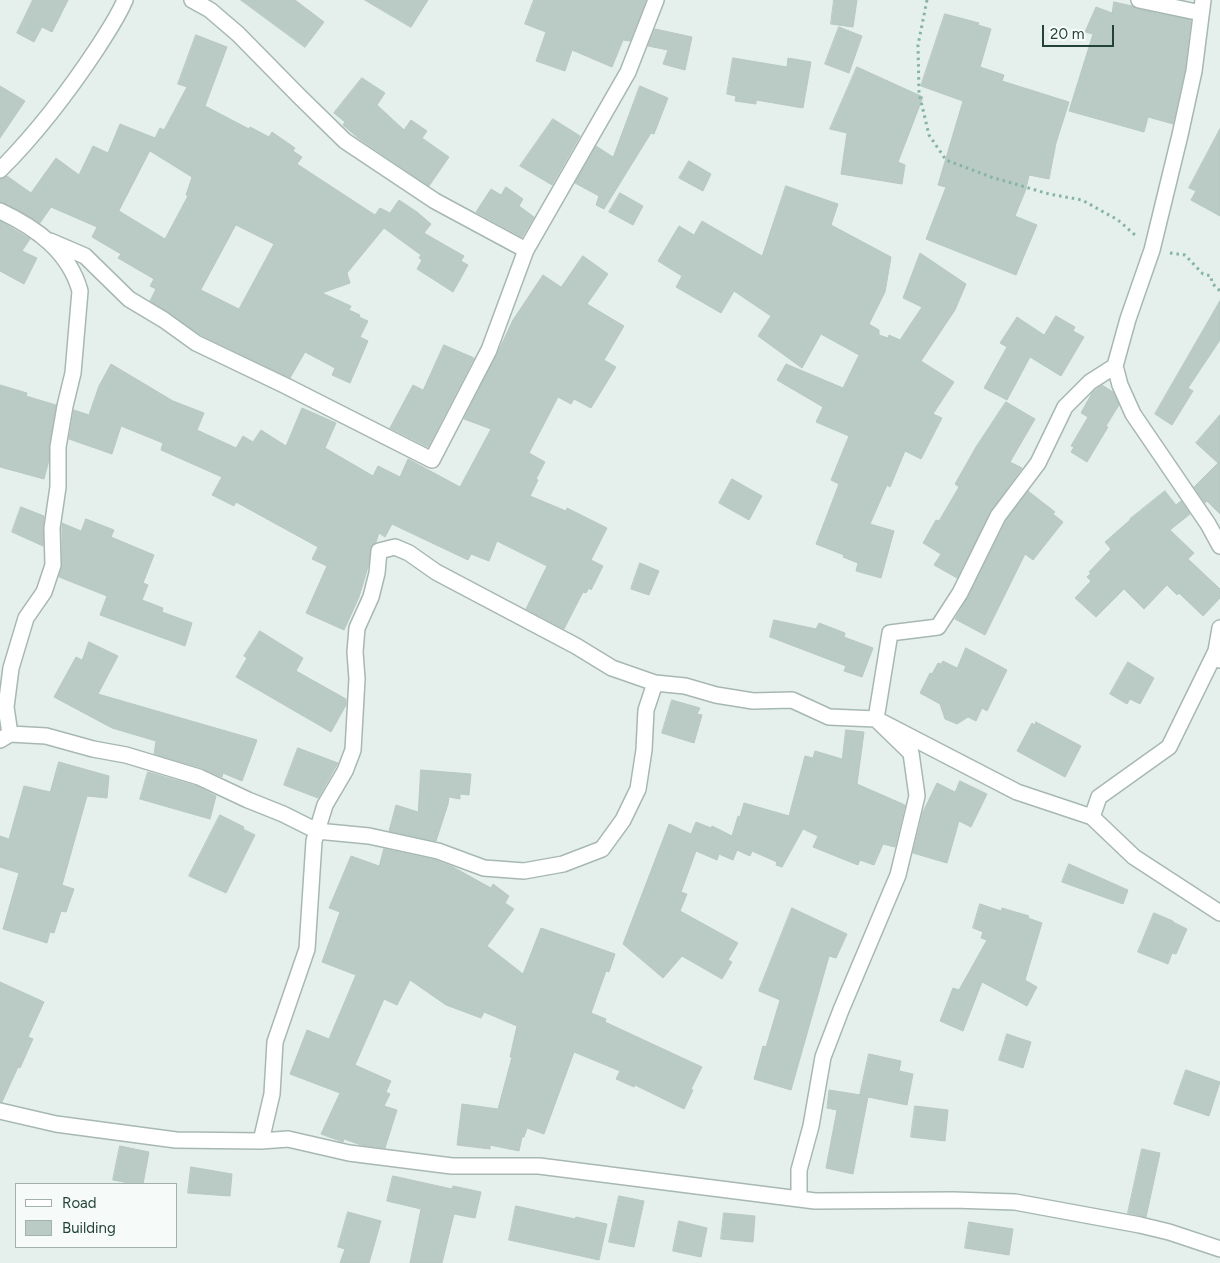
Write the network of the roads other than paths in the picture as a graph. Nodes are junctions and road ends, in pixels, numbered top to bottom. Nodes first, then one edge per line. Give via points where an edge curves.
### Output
1 (125, 0) edge
2 (192, 0) edge
3 (656, 0) edge
4 (1139, 0) edge
5 (1202, 6) edge
6 (0, 170) edge
7 (0, 211) edge
8 (50, 241) junction
9 (526, 250) junction
10 (1114, 366) junction
11 (1220, 546) edge
12 (1220, 628) edge
13 (1218, 656) edge
14 (655, 683) junction
15 (876, 719) junction
16 (5, 737) edge
17 (1092, 817) junction
18 (318, 831) junction
19 (1220, 913) edge
20 (0, 1111) edge
21 (261, 1141) junction
22 (798, 1198) junction
23 (1220, 1249) edge

1 - 6 street via 85,67 45,121
2 - 9 street via 210,10 238,34 345,140 435,201
3 - 9 street via 628,72
4 - 5 street
5 - 10 street via 1194,71 1152,250
7 - 8 street
8 - 9 street via 85,256 129,299 196,343 432,460 489,350
8 - 16 street via 67,260 80,291 76,344 58,447 58,487 52,528 53,565 44,592 26,618 11,668
10 - 11 street via 1133,414
10 - 15 street via 1090,382 1065,407 1038,463 998,516 960,592 938,627 890,633
12 - 13 street
13 - 17 street via 1169,747 1099,797
14 - 15 street via 753,700 792,700 829,717
14 - 18 street via 646,710 638,789 623,820 602,850 563,864 524,871 484,868 438,851 369,836
14 - 18 street via 612,668 436,572 409,553 395,547 379,551 371,598 357,628 352,750 345,771 325,805
15 - 17 street via 1017,792
15 - 22 street via 911,753 917,796 898,875 840,1010 824,1057 799,1170
16 - 18 street via 46,736 126,755 199,777
17 - 19 street via 1134,857
18 - 21 street via 314,842 307,949 275,1042 272,1094
20 - 21 street via 56,1124 176,1140
21 - 22 street via 288,1139 349,1153 452,1166 539,1166
22 - 23 street via 815,1202 1015,1202 1155,1229

